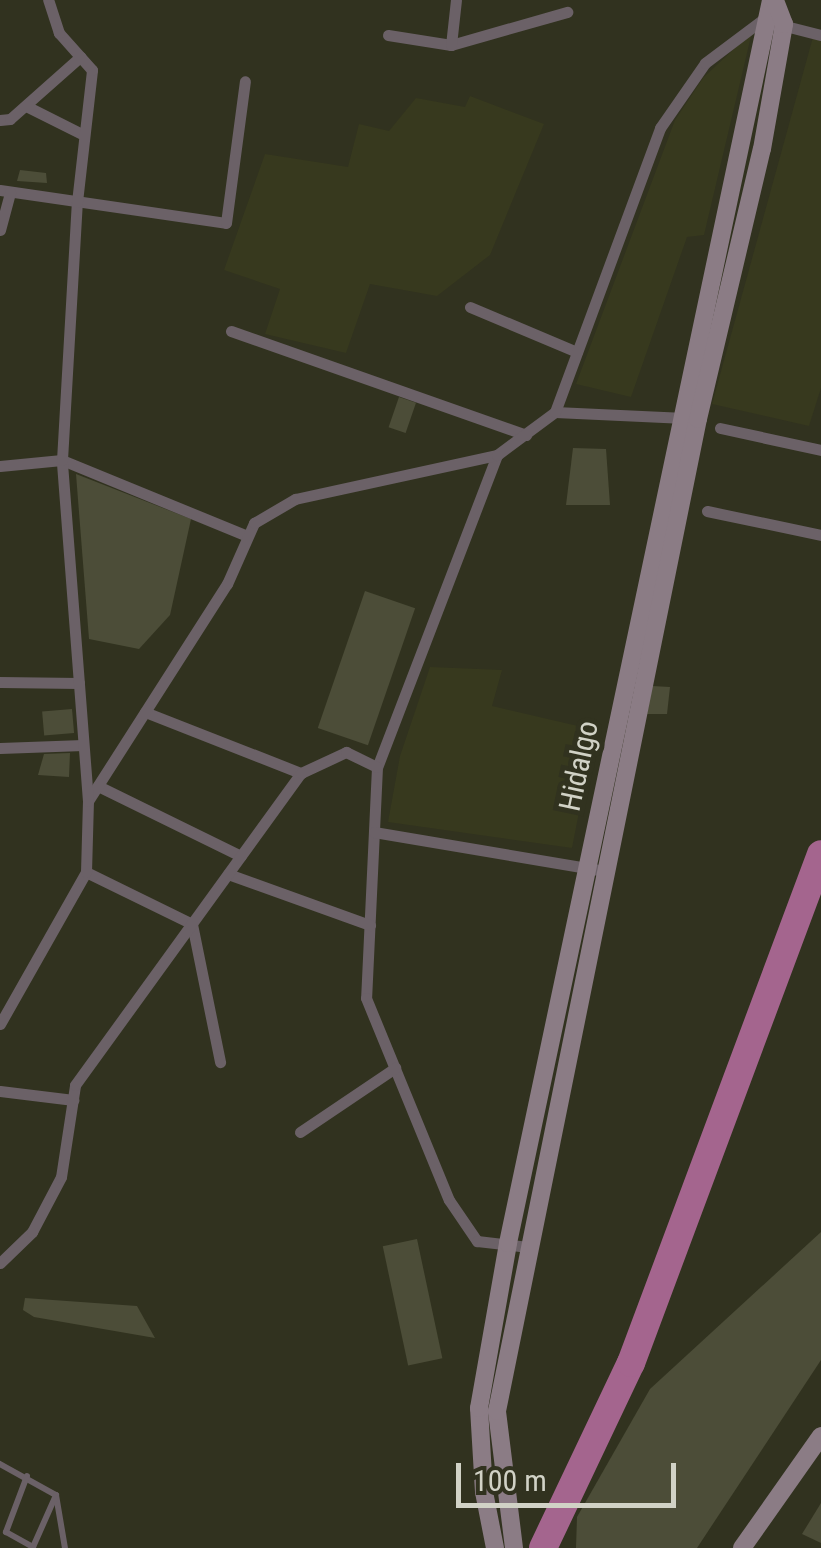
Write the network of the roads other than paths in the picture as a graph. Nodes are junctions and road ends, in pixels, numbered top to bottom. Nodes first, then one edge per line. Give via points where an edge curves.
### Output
1 (48, 0) edge
2 (456, 0) edge
3 (773, 0) edge
4 (566, 12) dead end
5 (762, 20) junction
6 (784, 24) junction
7 (388, 35) dead end
8 (821, 36) edge
9 (450, 45) junction
10 (80, 57) junction
11 (245, 81) dead end
12 (752, 83) junction
13 (774, 88) junction
14 (26, 106) junction
15 (0, 120) edge
16 (84, 135) junction
17 (5, 191) edge
18 (77, 202) junction
19 (0, 230) edge
20 (470, 307) dead end
21 (231, 331) dead end
22 (577, 352) junction
23 (554, 412) junction
24 (689, 419) junction
25 (720, 428) dead end
26 (526, 435) junction
27 (821, 450) edge
28 (497, 455) junction
29 (62, 460) junction
30 (0, 466) edge
31 (707, 511) dead end
32 (821, 535) edge
33 (247, 536) junction
34 (0, 682) edge
35 (79, 683) junction
36 (145, 712) junction
37 (83, 745) junction
38 (0, 748) edge
39 (378, 767) junction
40 (301, 773) junction
41 (98, 786) junction
42 (88, 802) junction
43 (374, 832) junction
44 (241, 856) junction
45 (595, 870) junction
46 (86, 872) junction
47 (228, 874) junction
48 (192, 924) junction
49 (370, 926) junction
50 (0, 1024) edge
51 (220, 1062) dead end
52 (395, 1068) junction
53 (0, 1091) edge
54 (73, 1100) junction
55 (300, 1132) dead end
56 (508, 1243) junction
57 (528, 1247) junction
58 (0, 1263) edge
59 (821, 1436) edge
60 (821, 1448) edge
61 (0, 1464) edge
62 (26, 1476) junction
63 (56, 1495) junction
64 (505, 1546) edge
65 (65, 1548) edge
66 (742, 1548) edge
67 (750, 1548) edge

1 - 10 street via 59,34
2 - 9 street
3 - 5 main road, Hidalgo
3 - 6 main road, Hidalgo
4 - 9 street
5 - 6 street
5 - 12 main road, Hidalgo
5 - 22 street via 706,63 660,128
6 - 8 street
6 - 13 main road, Hidalgo
7 - 9 street
10 - 14 street
10 - 16 street via 92,70
11 - 18 street via 226,223
12 - 13 main road
12 - 24 main road, Hidalgo
13 - 24 main road, Hidalgo
14 - 15 street
14 - 16 street
16 - 18 street
17 - 18 street
17 - 19 street
18 - 29 street
20 - 22 street
21 - 26 street
22 - 23 street
23 - 24 street
23 - 26 street
24 - 45 main road, Hidalgo
25 - 27 street
26 - 28 street
28 - 33 street via 295,498 271,509
28 - 39 street
29 - 30 street
29 - 33 street
29 - 35 street
31 - 32 street
33 - 36 street via 226,584
34 - 35 street
35 - 37 street
36 - 40 street
36 - 41 street
37 - 38 street
37 - 42 street
39 - 40 street via 346,752
39 - 43 street
40 - 44 street
41 - 42 street
41 - 44 street
42 - 46 street
43 - 45 street
43 - 49 street
44 - 47 street
45 - 56 main road, Hidalgo
45 - 57 main road, Hidalgo
46 - 48 street
46 - 50 street
47 - 48 street
47 - 49 street
48 - 51 street
48 - 54 street via 76,1085
49 - 52 street via 366,998
52 - 55 street
52 - 56 street via 448,1200 477,1241
53 - 54 street
54 - 58 street via 61,1176 32,1232
56 - 57 street
56 - 64 main road, Hidalgo via 480,1408 484,1492
57 - 64 main road, Hidalgo via 498,1411
59 - 66 main road
60 - 67 main road
61 - 62 lane
62 - 63 lane
62 - 63 lane via 6,1532 33,1547
63 - 65 lane

